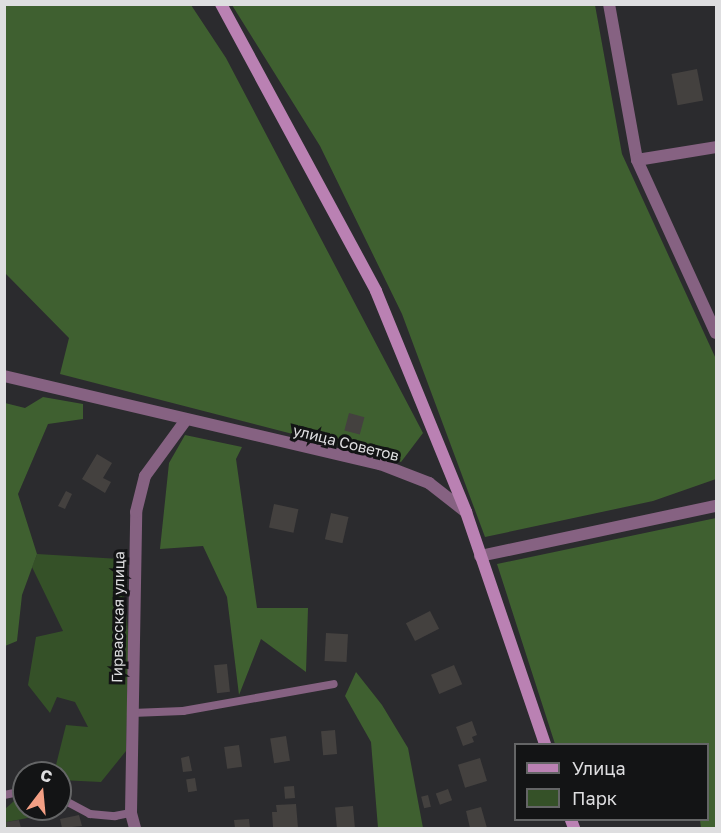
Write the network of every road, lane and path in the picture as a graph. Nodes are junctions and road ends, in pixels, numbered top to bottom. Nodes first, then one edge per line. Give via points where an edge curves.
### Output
1 (221, 4) edge
2 (609, 4) edge
3 (717, 147) edge
4 (637, 160) junction
5 (717, 333) edge
6 (4, 376) edge
7 (186, 420) junction
8 (717, 506) edge
9 (466, 512) junction
10 (480, 556) junction
11 (334, 684) dead end
12 (132, 713) junction
13 (545, 743) edge
14 (72, 804) edge
15 (131, 813) junction
16 (135, 828) edge

1 - 9 main road via 376,291
2 - 4 street
3 - 4 street
4 - 5 street
6 - 7 street, улица Советов
7 - 9 street, улица Советов via 381,464 429,483
7 - 12 street, Гирвасская улица via 146,476 136,512
8 - 10 street
9 - 10 main road
10 - 13 main road
11 - 12 lane via 183,711
12 - 15 street, Гирвасская улица
14 - 15 lane via 90,814
15 - 16 street, Гирвасская улица

